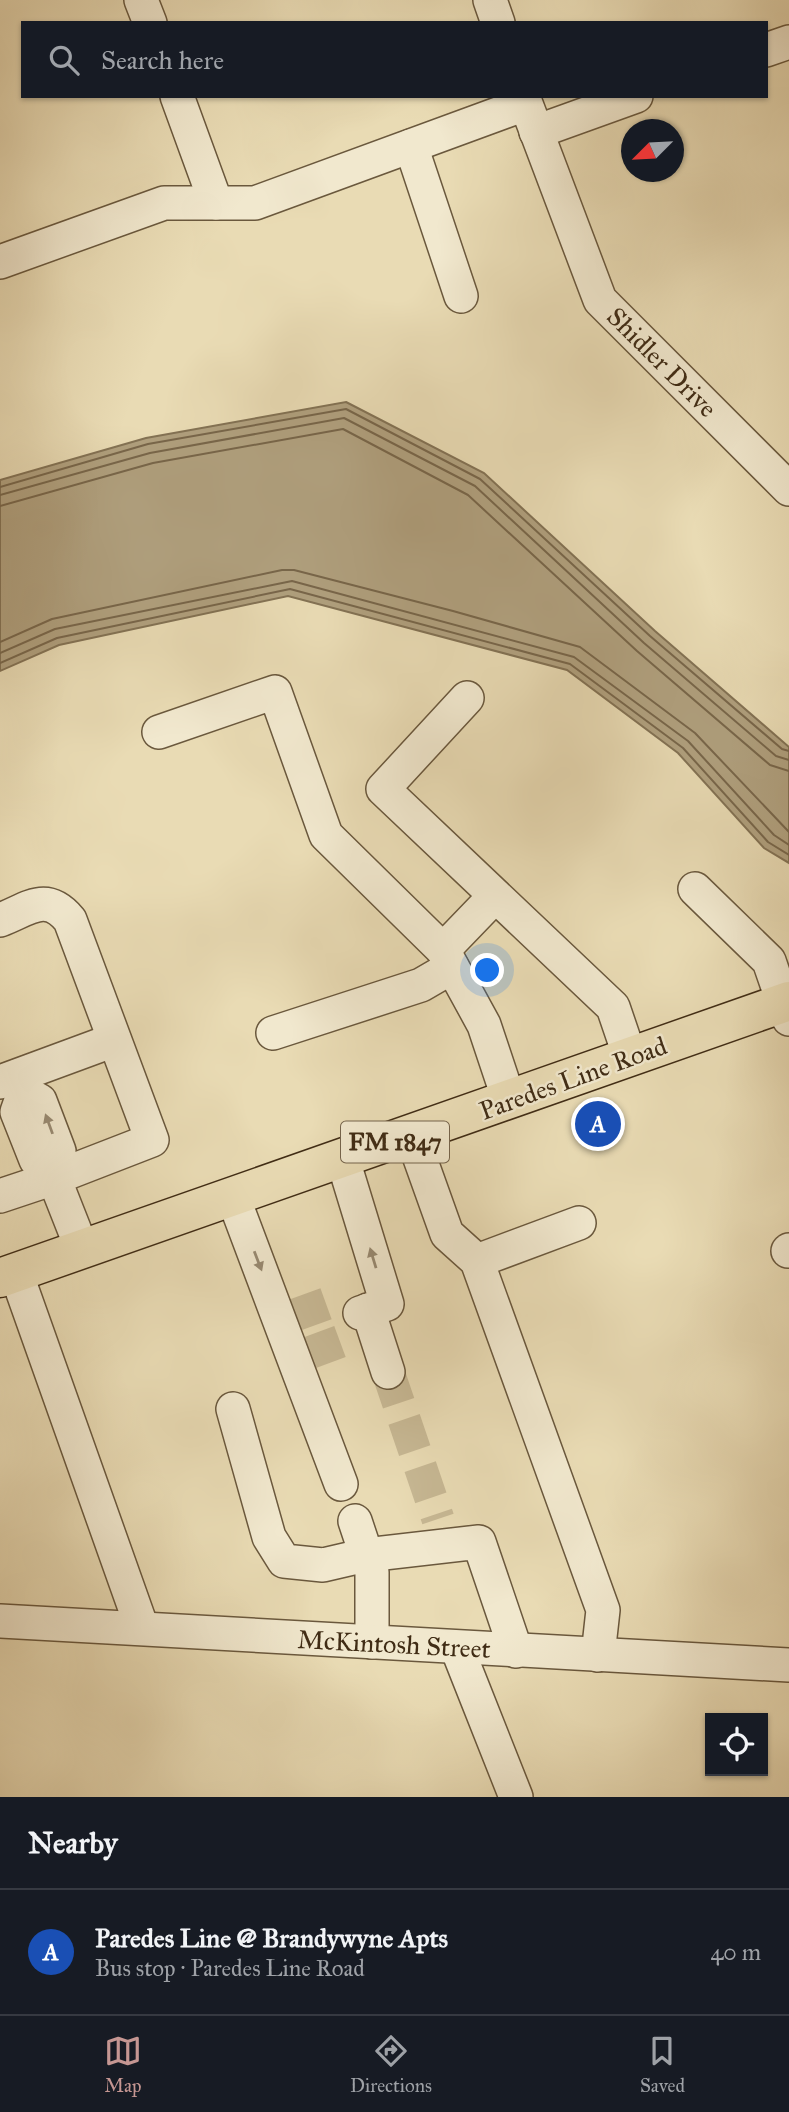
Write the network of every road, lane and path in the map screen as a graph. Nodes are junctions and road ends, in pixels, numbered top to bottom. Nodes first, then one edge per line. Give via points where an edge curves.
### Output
1 (141, 0) edge
2 (490, 0) edge
3 (149, 21) edge
4 (497, 21) edge
5 (789, 42) edge
6 (768, 49) edge
7 (178, 98) edge
8 (622, 98) edge
9 (528, 111) edge
10 (411, 146) junction
11 (216, 202) junction
12 (0, 262) edge
13 (461, 296) dead end
14 (789, 489) edge
15 (467, 698) dead end
16 (159, 732) dead end
17 (695, 889) dead end
18 (495, 896) junction
19 (0, 920) edge
20 (447, 959) junction
21 (787, 1008) edge
22 (273, 1034) dead end
23 (114, 1040) junction
24 (630, 1057) junction
25 (14, 1083) edge
26 (509, 1100) junction
27 (412, 1136) junction
28 (343, 1160) junction
29 (52, 1171) junction
30 (0, 1196) edge
31 (233, 1197) junction
32 (579, 1223) dead end
33 (82, 1249) junction
34 (477, 1261) junction
35 (8, 1276) edge
36 (388, 1372) tunnel mouth
37 (233, 1409) dead end
38 (341, 1484) dead end
39 (355, 1521) dead end
40 (366, 1555) junction
41 (0, 1621) edge
42 (142, 1628) junction
43 (372, 1642) junction
44 (457, 1648) junction
45 (516, 1651) junction
46 (598, 1655) junction
47 (789, 1665) edge
48 (516, 1797) edge

1 - 3 street
2 - 4 street
5 - 6 street
7 - 11 street
8 - 9 street
9 - 10 street
9 - 14 street, Shidler Drive via 600,300
10 - 11 street via 255,203
10 - 13 street
11 - 12 street via 164,203
15 - 18 street via 383,789
16 - 20 street via 275,691 326,835
17 - 21 street via 769,961
18 - 20 street
18 - 24 street via 613,1007
19 - 23 street via 43,903 59,907 70,920
20 - 22 street via 421,985
20 - 26 street via 484,1025
21 - 24 main road, Paredes Line Road / FM 1847
23 - 25 street
23 - 29 street via 152,1140
24 - 26 main road, Paredes Line Road / FM 1847
25 - 29 street via 17,1112 36,1160
26 - 27 main road, Paredes Line Road / FM 1847
27 - 28 main road, Paredes Line Road / FM 1847
27 - 34 street via 447,1234
28 - 31 main road, Paredes Line Road / FM 1847
36 -> 28 street via 356,1314 387,1304
29 - 30 street
29 - 33 street
31 - 33 main road, Paredes Line Road / FM 1847
31 -> 38 street via 295,1336
32 - 34 street
33 - 35 main road, Paredes Line Road / FM 1847
34 - 46 street via 603,1610
35 - 42 street
37 - 40 street via 269,1537 284,1561 323,1565
39 - 40 street
40 - 43 street via 372,1572
40 - 45 street via 442,1532 479,1542
41 - 42 street, McKintosh Street
42 - 43 street, McKintosh Street
43 - 44 street, McKintosh Street
44 - 45 street, McKintosh Street
44 - 48 street
45 - 46 street, McKintosh Street
46 - 47 street, McKintosh Street

